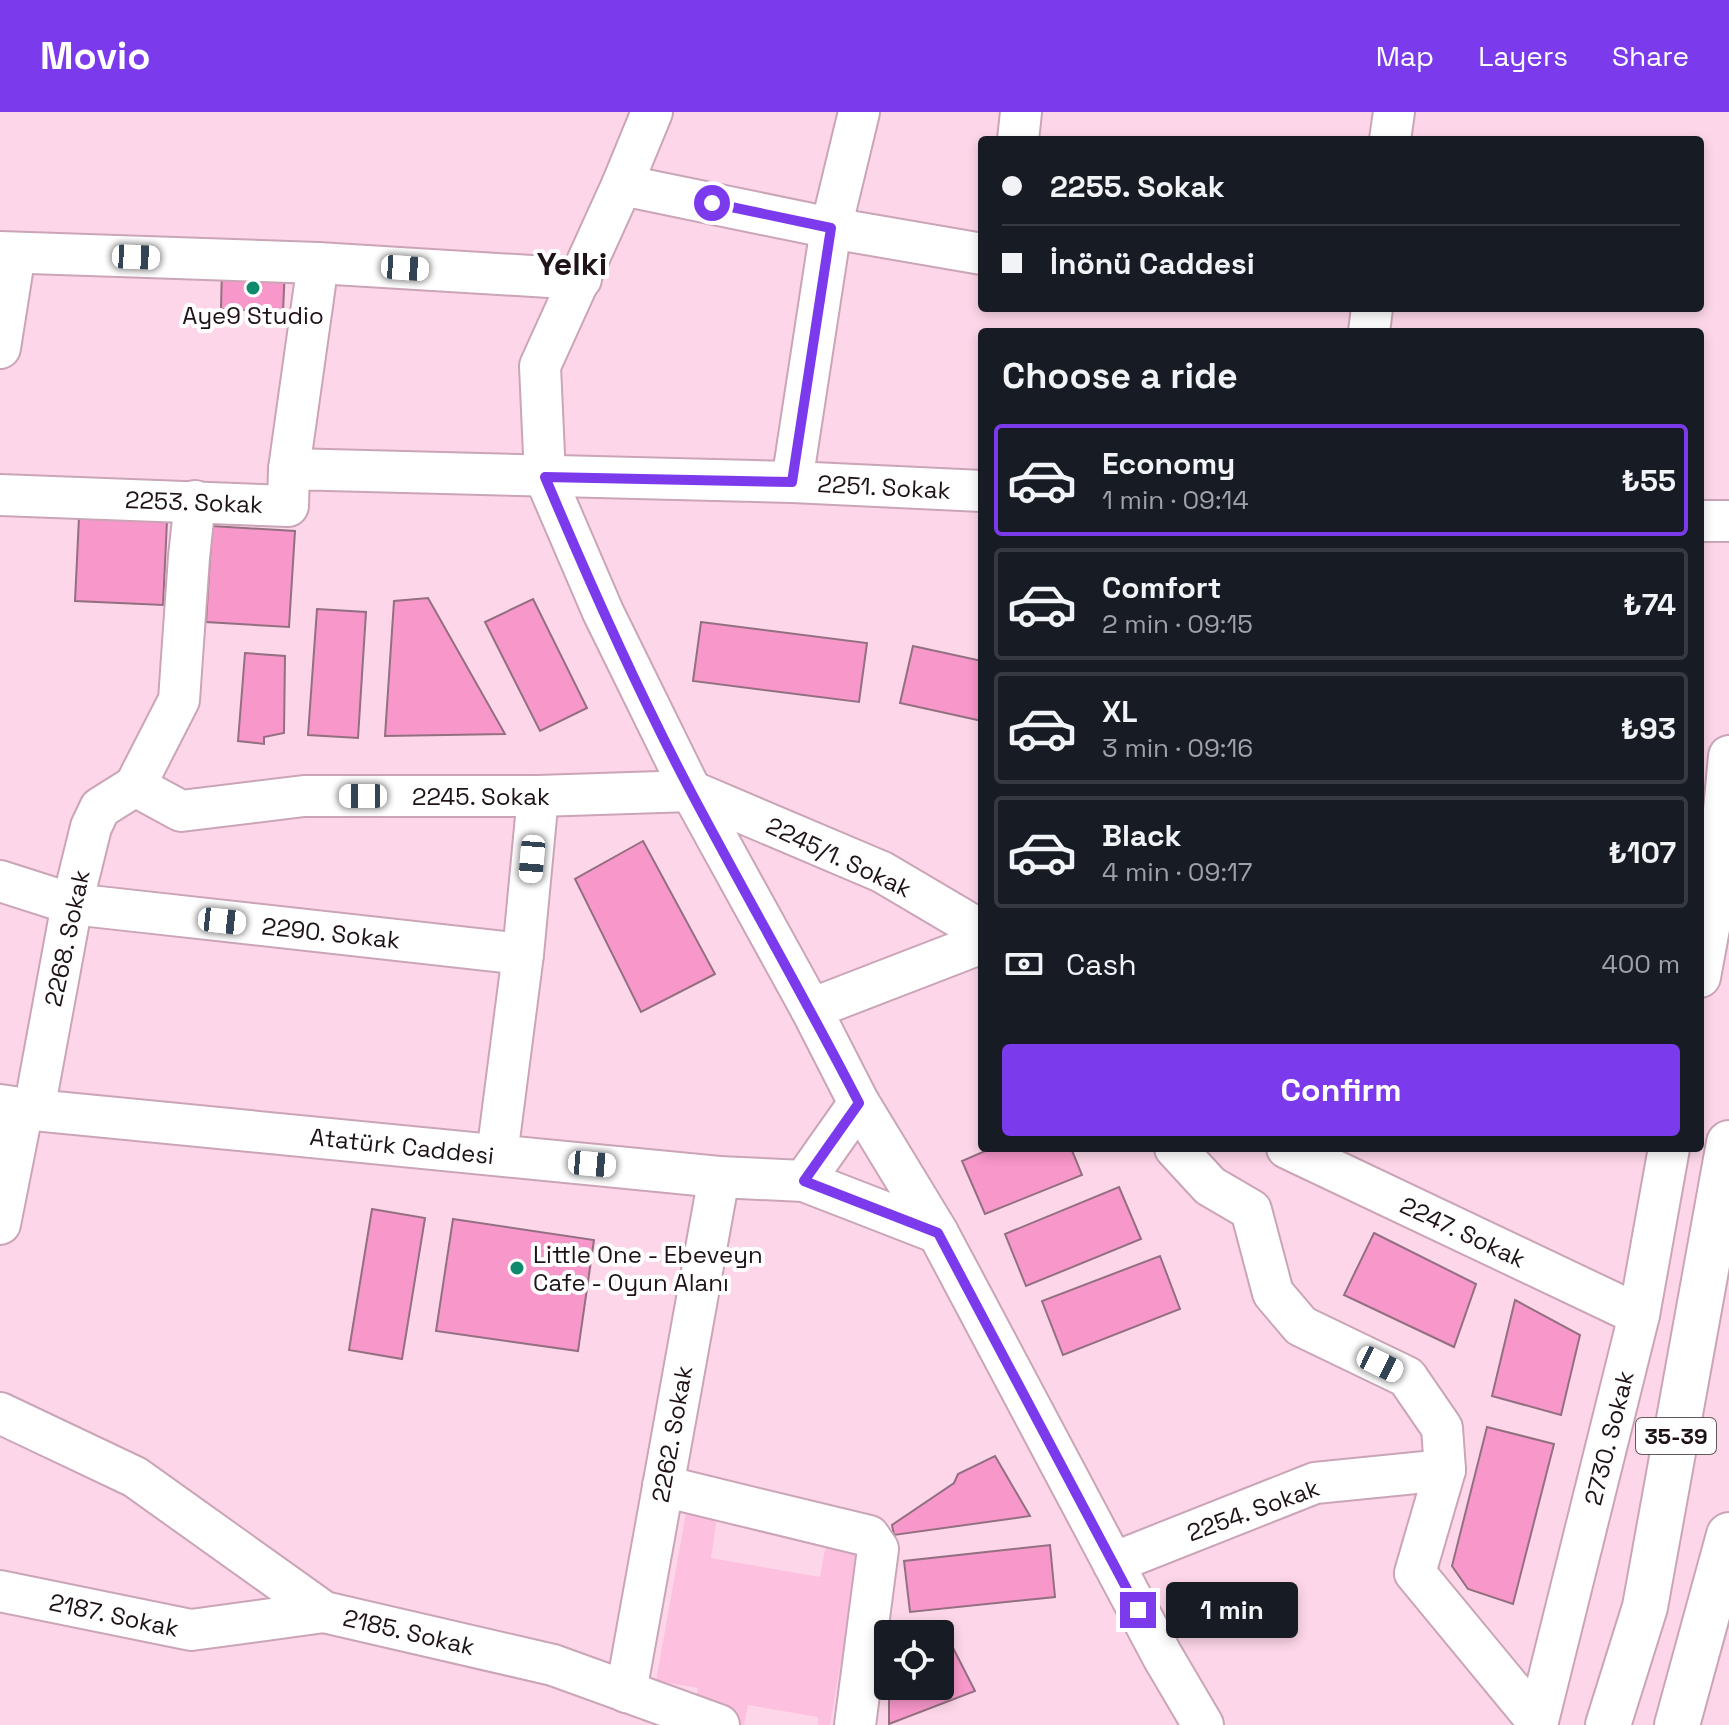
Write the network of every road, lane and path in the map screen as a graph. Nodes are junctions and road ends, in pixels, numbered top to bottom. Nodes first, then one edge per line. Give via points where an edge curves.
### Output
1 (652, 112) edge
2 (859, 112) edge
3 (1021, 112) edge
4 (1394, 112) edge
5 (1018, 136) edge
6 (1391, 136) edge
7 (622, 185) junction
8 (831, 228) junction
9 (8, 253) edge
10 (978, 253) edge
11 (318, 263) junction
12 (581, 279) junction
13 (0, 348) edge
14 (289, 469) junction
15 (545, 477) junction
16 (792, 482) junction
17 (978, 491) edge
18 (0, 495) edge
19 (195, 501) junction
20 (1704, 521) edge
21 (1729, 521) edge
22 (1729, 756) edge
23 (135, 786) junction
24 (691, 791) junction
25 (538, 796) junction
26 (0, 881) edge
27 (1708, 883) edge
28 (72, 904) junction
29 (978, 929) edge
30 (1704, 930) edge
31 (978, 945) edge
32 (523, 954) junction
33 (811, 1009) junction
34 (859, 1103) junction
35 (19, 1108) edge
36 (1729, 1143) edge
37 (1179, 1152) edge
38 (1668, 1152) edge
39 (1306, 1153) edge
40 (497, 1155) junction
41 (719, 1177) junction
42 (804, 1181) junction
43 (0, 1224) edge
44 (938, 1233) junction
45 (1639, 1315) junction
46 (0, 1413) edge
47 (1445, 1470) junction
48 (663, 1486) junction
49 (1729, 1535) edge
50 (1113, 1563) junction
51 (0, 1591) edge
52 (324, 1612) junction
53 (626, 1692) junction
54 (1538, 1723) edge
55 (719, 1725) edge
56 (855, 1725) edge
57 (1203, 1725) edge
58 (1608, 1725) edge
59 (1677, 1725) edge

1 - 7 street
2 - 8 street
3 - 5 street
4 - 6 street
7 - 8 street
7 - 12 street
8 - 10 street
8 - 16 street
9 - 11 street
9 - 13 street
11 - 12 street
11 - 14 street
12 - 15 street via 540,366
14 - 15 street, 2253. Sokak
14 - 19 street, 2253. Sokak via 288,506
15 - 16 street, 2251. Sokak
15 - 24 street via 603,612
16 - 17 street, 2251. Sokak
18 - 19 street, 2253. Sokak
19 - 23 street via 179,700
20 - 21 street
22 - 27 street
23 - 25 street, 2245. Sokak via 181,811 304,796
23 - 28 street, 2268. Sokak via 100,808
24 - 25 street, 2245. Sokak
24 - 29 street, 2245/1. Sokak via 882,872
24 - 33 street
25 - 32 street
26 - 28 street, 2290. Sokak
27 - 30 street
28 - 32 street, 2290. Sokak
28 - 35 street, 2268. Sokak
31 - 33 street
32 - 40 street
33 - 34 street
34 - 42 street
34 - 44 street
35 - 40 street, Atatürk Caddesi
35 - 43 street, 2268. Sokak
36 - 58 main road, 35-39 via 1645,1607
37 - 47 street via 1210,1186 1251,1210 1273,1293 1301,1326 1407,1377 1442,1428
38 - 45 street, 2730. Sokak
39 - 45 street, 2247. Sokak
40 - 41 street, Atatürk Caddesi
41 - 42 street, Atatürk Caddesi
41 - 48 street, 2262. Sokak
42 - 44 street, Atatürk Caddesi
44 - 50 street
45 - 54 street, 2730. Sokak
46 - 52 street, 2185. Sokak via 135,1477
47 - 50 street, 2254. Sokak via 1315,1483
47 - 54 street via 1415,1573
48 - 53 street, 2262. Sokak
48 - 56 street via 869,1536 878,1549
49 - 59 main road
50 - 57 street
51 - 52 street, 2187. Sokak via 191,1630
52 - 53 street, 2185. Sokak via 553,1665
53 - 55 street, 2185. Sokak

